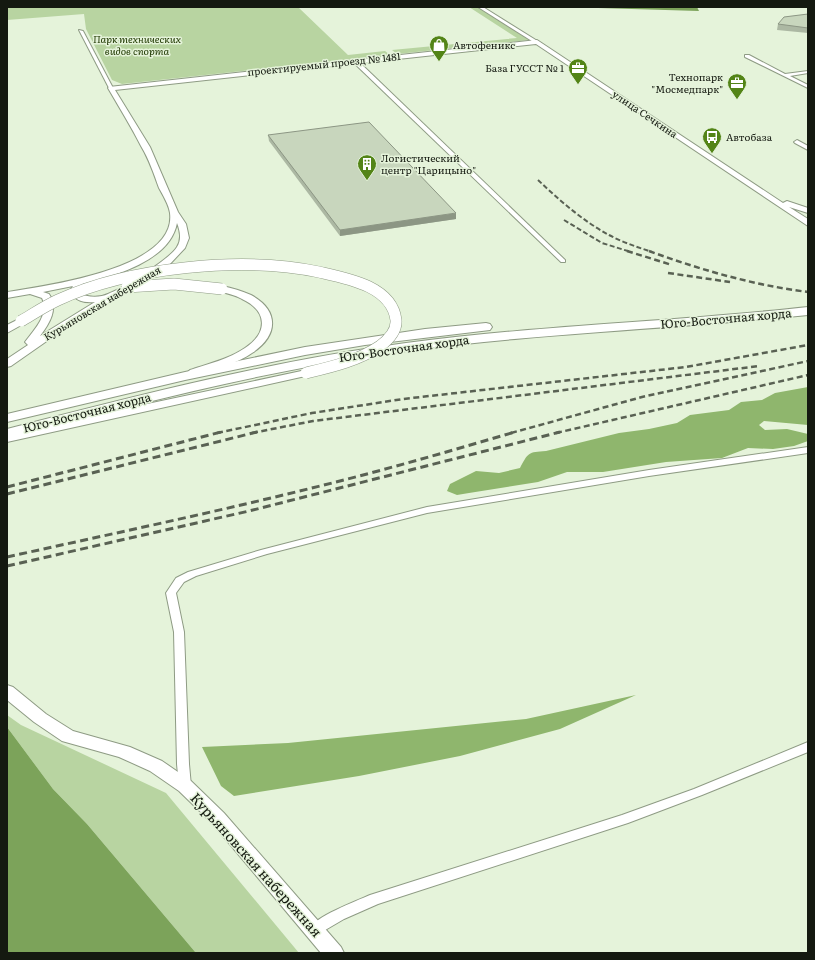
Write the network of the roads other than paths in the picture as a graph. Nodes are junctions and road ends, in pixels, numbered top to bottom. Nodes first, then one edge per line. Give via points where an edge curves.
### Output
1 (480, 7) edge
2 (81, 31) dead end
3 (537, 42) junction
4 (747, 56) dead end
5 (355, 61) junction
6 (808, 72) edge
7 (785, 75) junction
8 (808, 87) edge
9 (111, 88) junction
10 (798, 142) dead end
11 (808, 148) edge
12 (766, 195) junction
13 (808, 211) edge
14 (174, 212) junction
15 (808, 223) edge
16 (562, 262) dead end
17 (92, 278) junction
18 (122, 291) junction
19 (22, 293) junction
20 (7, 295) edge
21 (808, 301) edge
22 (808, 311) edge
23 (21, 321) junction
24 (668, 321) junction
25 (7, 330) edge
26 (17, 356) junction
27 (7, 364) edge
28 (148, 385) junction
29 (81, 412) junction
30 (7, 418) edge
31 (7, 433) edge
32 (7, 438) edge
33 (808, 450) edge
34 (7, 691) edge
35 (808, 747) edge
36 (185, 786) junction
37 (315, 930) junction
38 (334, 953) edge

1 - 3 street, улица Сечкина
2 - 9 street, Курьяновская набережная
3 - 5 street, проектируемый проезд № 1481
3 - 12 street, улица Сечкина
4 - 7 street
5 - 9 street, проектируемый проезд № 1481
5 - 16 street
6 - 7 street
7 - 8 street
9 - 14 street, Курьяновская набережная via 146,147
10 - 11 street
12 - 13 street
12 - 15 street, улица Сечкина
14 - 17 street, Курьяновская набережная via 170,232 155,250 140,262 117,272
14 - 18 street, Курьяновская набережная via 182,224 185,238 181,248 166,264
17 - 18 street via 76,287 75,294 81,298 96,300
17 - 19 street, Курьяновская набережная
18 - 26 street, Курьяновская набережная
19 - 20 street, Курьяновская набережная
19 - 26 street via 42,294 49,300 50,305 39,333
21 - 24 main road, Юго-Восточная хорда
22 - 24 main road, Юго-Восточная хорда via 741,319
23 - 25 main road
23 - 28 main road, bridge via 69,301 105,290 139,285 185,284 240,294 261,307 267,316 268,324 262,337 249,350 218,365
23 - 29 main road, bridge via 62,298 89,289 157,272 208,267 268,267 325,274 350,280 369,287 384,297 393,306 397,317 396,328 378,347 335,366
24 - 28 main road, Юго-Восточная хорда via 480,328 402,336 297,353
24 - 29 main road, Юго-Восточная хорда via 486,338 305,363
26 - 27 street, Курьяновская набережная
28 - 29 main road, Юго-Восточная хорда
29 - 30 main road, Юго-Восточная хорда
29 - 31 main road, Юго-Восточная хорда
29 - 32 main road
33 - 36 street via 649,473 427,510 264,552 180,580 171,593 179,632
34 - 36 main road, Курьяновская набережная via 40,718 68,736 124,752 156,766
35 - 37 street via 624,819 374,899 339,915
36 - 37 main road, Курьяновская набережная via 218,818
37 - 38 main road, Курьяновская набережная

